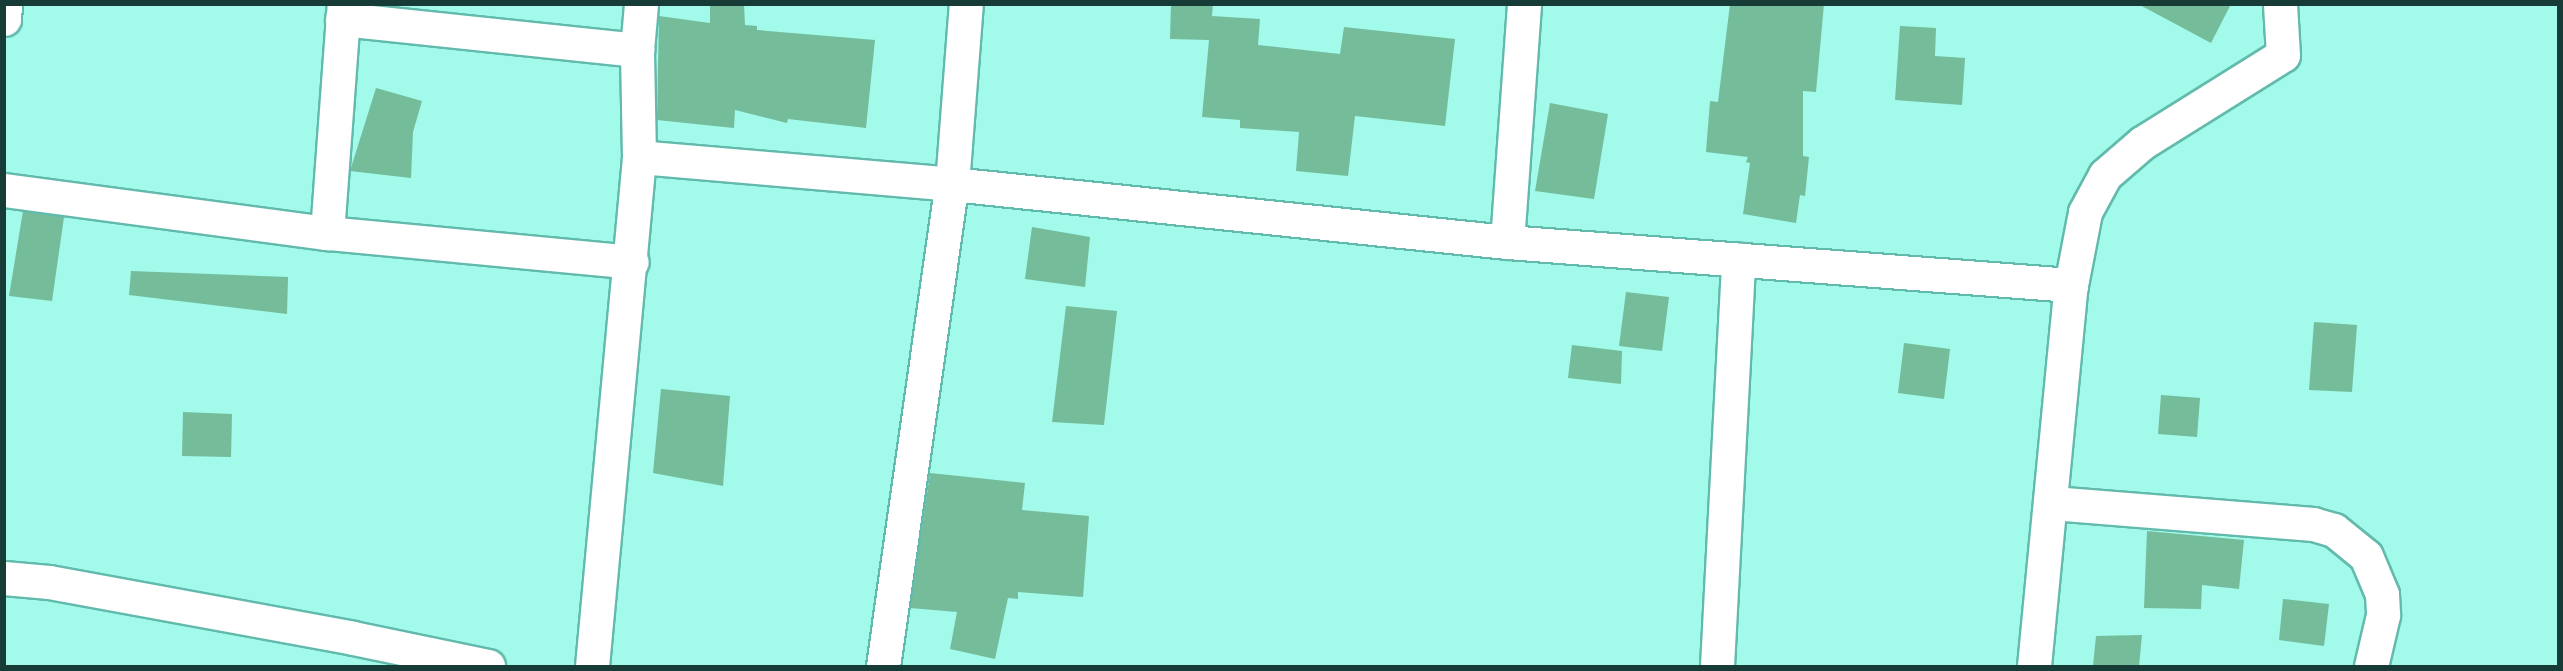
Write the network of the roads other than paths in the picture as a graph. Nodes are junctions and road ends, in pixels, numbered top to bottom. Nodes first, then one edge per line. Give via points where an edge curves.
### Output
1 (5, 4) edge
2 (640, 4) edge
3 (966, 4) edge
4 (1524, 4) edge
5 (2280, 4) edge
6 (343, 12) edge
7 (4, 19) edge
8 (637, 50) junction
9 (639, 158) junction
10 (952, 184) junction
11 (4, 190) edge
12 (327, 233) junction
13 (1507, 243) junction
14 (1738, 260) junction
15 (632, 262) junction
16 (2072, 285) junction
17 (2052, 503) junction
18 (4, 578) edge
19 (488, 666) edge
20 (592, 666) edge
21 (883, 666) edge
22 (1717, 666) edge
23 (2034, 666) edge
24 (2372, 666) edge

1 - 7 street
2 - 8 street
3 - 10 street
4 - 13 street
5 - 16 street via 2283,55 2142,143 2105,175 2085,212
6 - 8 street
6 - 12 street
8 - 9 street
9 - 10 street
9 - 15 street
10 - 13 street
10 - 21 street
11 - 12 street
12 - 15 street
13 - 14 street
14 - 16 street
14 - 22 street
15 - 20 street
16 - 17 street
17 - 23 street
17 - 24 street via 2313,524 2334,530 2366,556 2382,594 2383,615
18 - 19 street via 49,582

